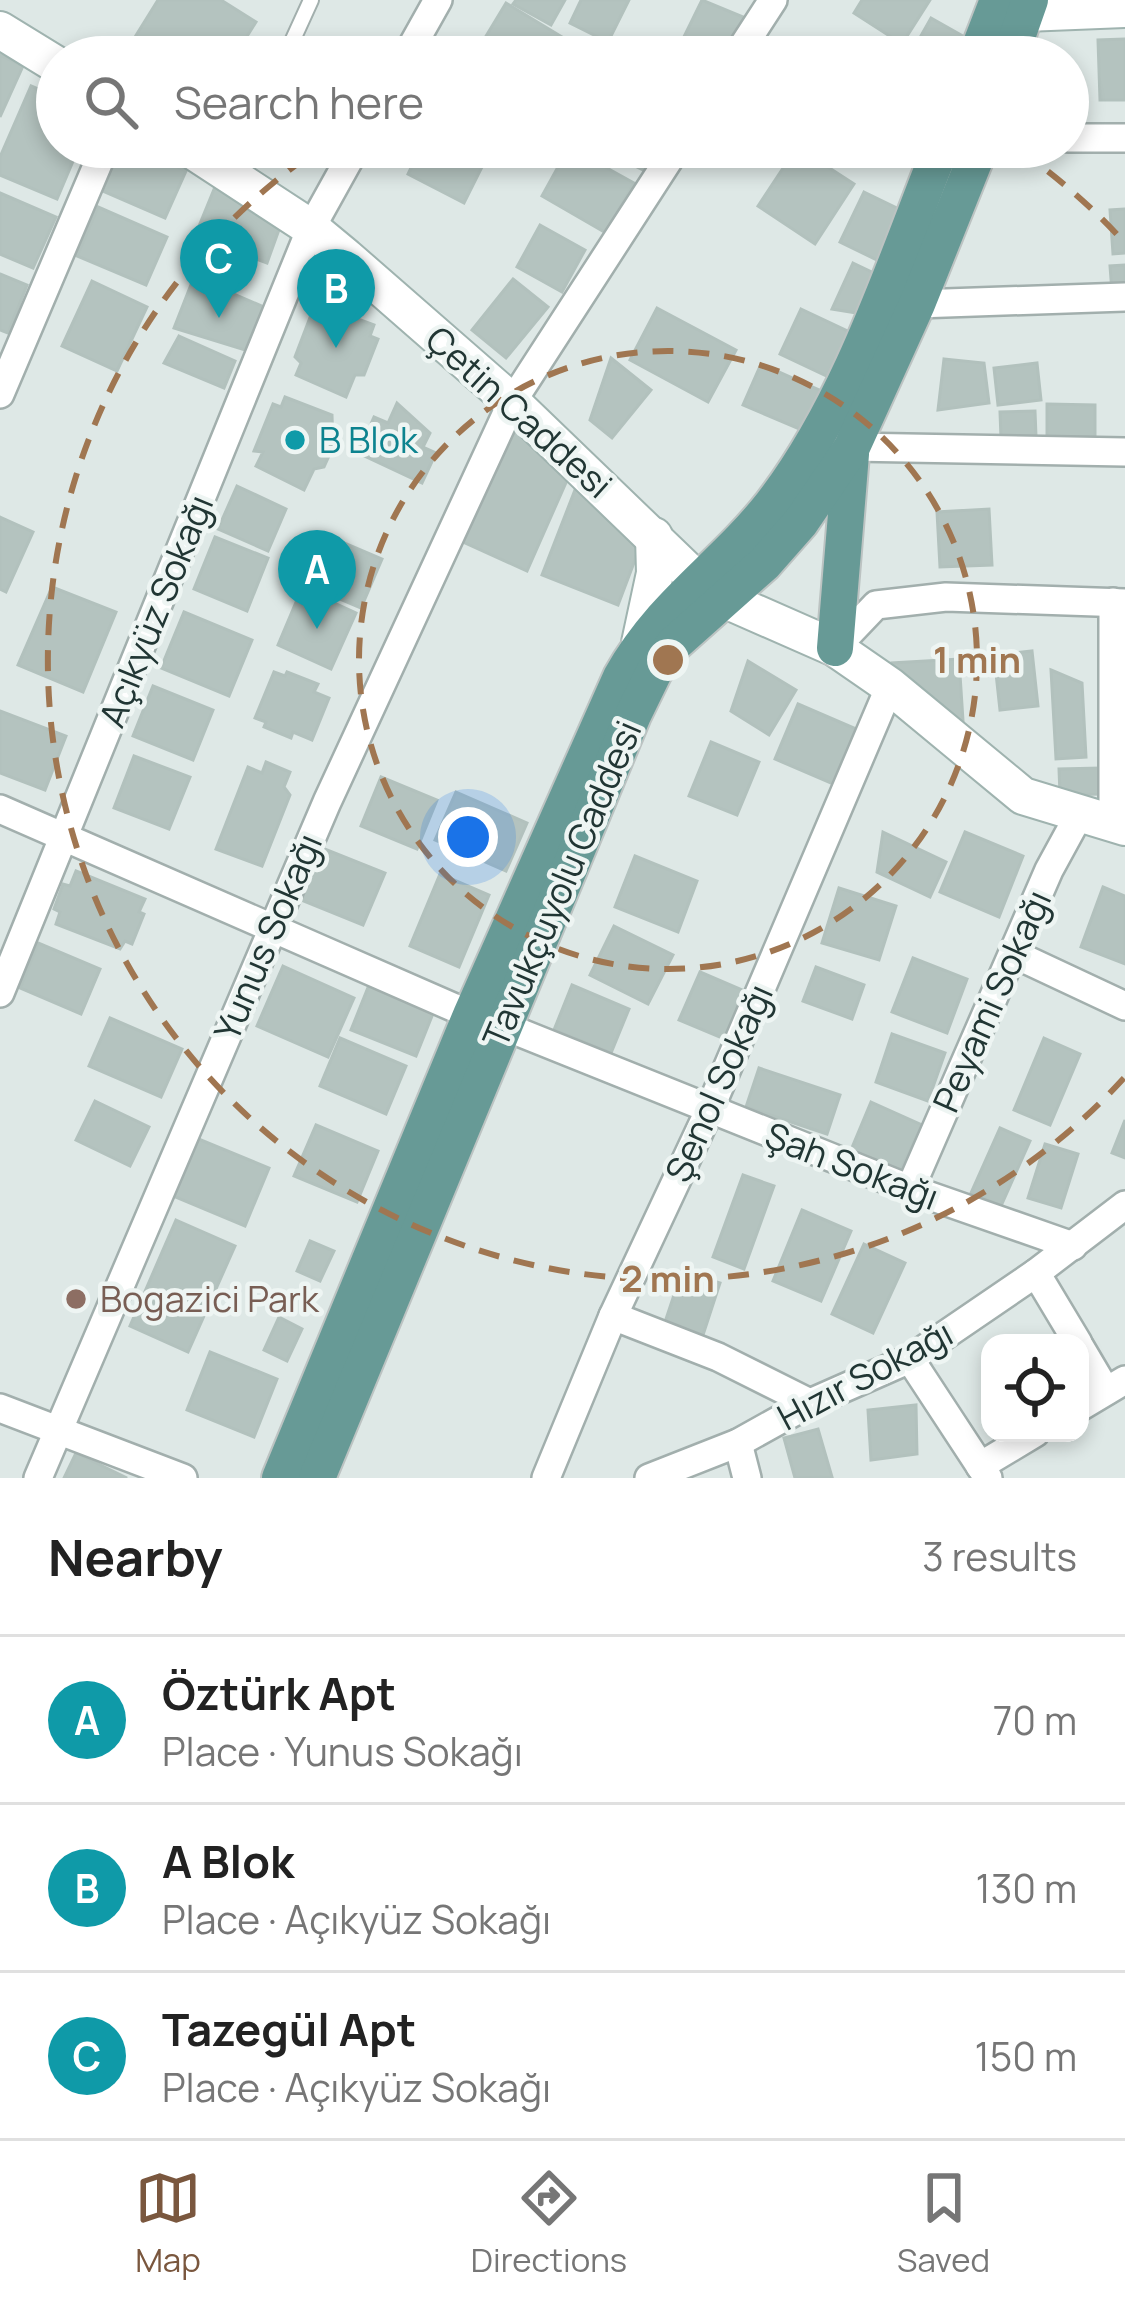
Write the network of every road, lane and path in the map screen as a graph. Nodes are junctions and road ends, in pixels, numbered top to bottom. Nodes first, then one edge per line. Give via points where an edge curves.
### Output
1 (311, 0) edge
2 (438, 0) edge
3 (773, 0) edge
4 (1018, 4) edge
5 (1125, 9) edge
6 (0, 31) edge
7 (295, 36) edge
8 (418, 36) edge
9 (750, 36) edge
10 (993, 36) edge
11 (1013, 36) edge
12 (36, 52) edge
13 (1089, 138) edge
14 (1125, 138) edge
15 (97, 168) edge
16 (245, 168) edge
17 (344, 168) edge
18 (663, 168) edge
19 (932, 168) edge
20 (972, 168) edge
21 (311, 228) junction
22 (1125, 297) edge
23 (917, 304) junction
24 (0, 394) edge
25 (512, 402) junction
26 (852, 447) junction
27 (1125, 452) edge
28 (654, 536) junction
29 (713, 591) junction
30 (1119, 603) edge
31 (640, 643) junction
32 (835, 648) junction
33 (890, 686) junction
34 (0, 809) edge
35 (1105, 822) edge
36 (64, 837) junction
37 (272, 926) junction
38 (1014, 954) junction
39 (0, 993) edge
40 (1125, 1006) edge
41 (486, 1020) junction
42 (709, 1112) junction
43 (910, 1189) junction
44 (1125, 1205) edge
45 (1072, 1246) junction
46 (1036, 1273) junction
47 (613, 1316) junction
48 (1072, 1334) edge
49 (1089, 1356) edge
50 (910, 1359) junction
51 (1116, 1386) edge
52 (1089, 1402) edge
53 (810, 1403) junction
54 (0, 1408) edge
55 (57, 1429) junction
56 (1024, 1442) edge
57 (738, 1444) junction
58 (984, 1472) edge
59 (38, 1478) edge
60 (183, 1478) edge
61 (280, 1478) edge
62 (317, 1478) edge
63 (546, 1478) edge
64 (649, 1478) edge
65 (747, 1478) edge

1 - 7 lane
2 - 8 street
3 - 9 street
4 - 5 street
4 - 10 main road
4 - 11 main road
6 - 12 street
13 - 14 street
15 - 24 street
16 - 21 street, Çetin Caddesi
17 - 21 street, Açıkyüz Sokağı
18 - 25 street, Yunus Sokağı
19 - 29 main road via 822,425
20 - 23 main road, Tavukçuyolu Caddesi
21 - 25 street, Çetin Caddesi
21 - 36 street, Açıkyüz Sokağı
22 - 23 street
23 - 26 main road, Tavukçuyolu Caddesi
25 - 28 street, Çetin Caddesi
25 - 37 street, Yunus Sokağı
26 - 27 street
26 - 29 main road, Tavukçuyolu Caddesi via 801,522
26 - 32 main road
28 - 29 street, Çetin Caddesi
28 - 31 street via 656,573
29 - 31 main road via 673,603
29 - 32 street
29 - 41 main road, Tavukçuyolu Caddesi via 654,672
30 - 32 street via 946,597 876,605
30 - 35 street
31 - 41 main road
32 - 33 street
33 - 35 street via 1023,796
33 - 42 street, Şenol Sokağı
34 - 36 street, Şah Sokağı
35 - 38 street, Peyami Sokağı via 1049,870
36 - 37 street, Şah Sokağı
36 - 39 street, Açıkyüz Sokağı
37 - 41 street, Şah Sokağı
37 - 55 street, Yunus Sokağı
38 - 40 street
38 - 43 street, Peyami Sokağı
41 - 42 street, Şah Sokağı
41 - 61 main road, Tavukçuyolu Caddesi
41 - 62 main road, Tavukçuyolu Caddesi
42 - 43 street, Şah Sokağı
42 - 47 street, Şenol Sokağı
43 - 45 street, Şah Sokağı
44 - 45 street, Hızır Sokağı
45 - 46 street, Hızır Sokağı
46 - 48 street
46 - 50 street, Hızır Sokağı
47 - 53 street
47 - 63 street, Şenol Sokağı
49 - 51 street
50 - 53 street, Hızır Sokağı
50 - 58 street
51 - 52 street
53 - 57 street, Hızır Sokağı
54 - 55 street
55 - 59 street, Yunus Sokağı
55 - 60 street
56 - 58 street
57 - 64 street, Hızır Sokağı
57 - 65 street

